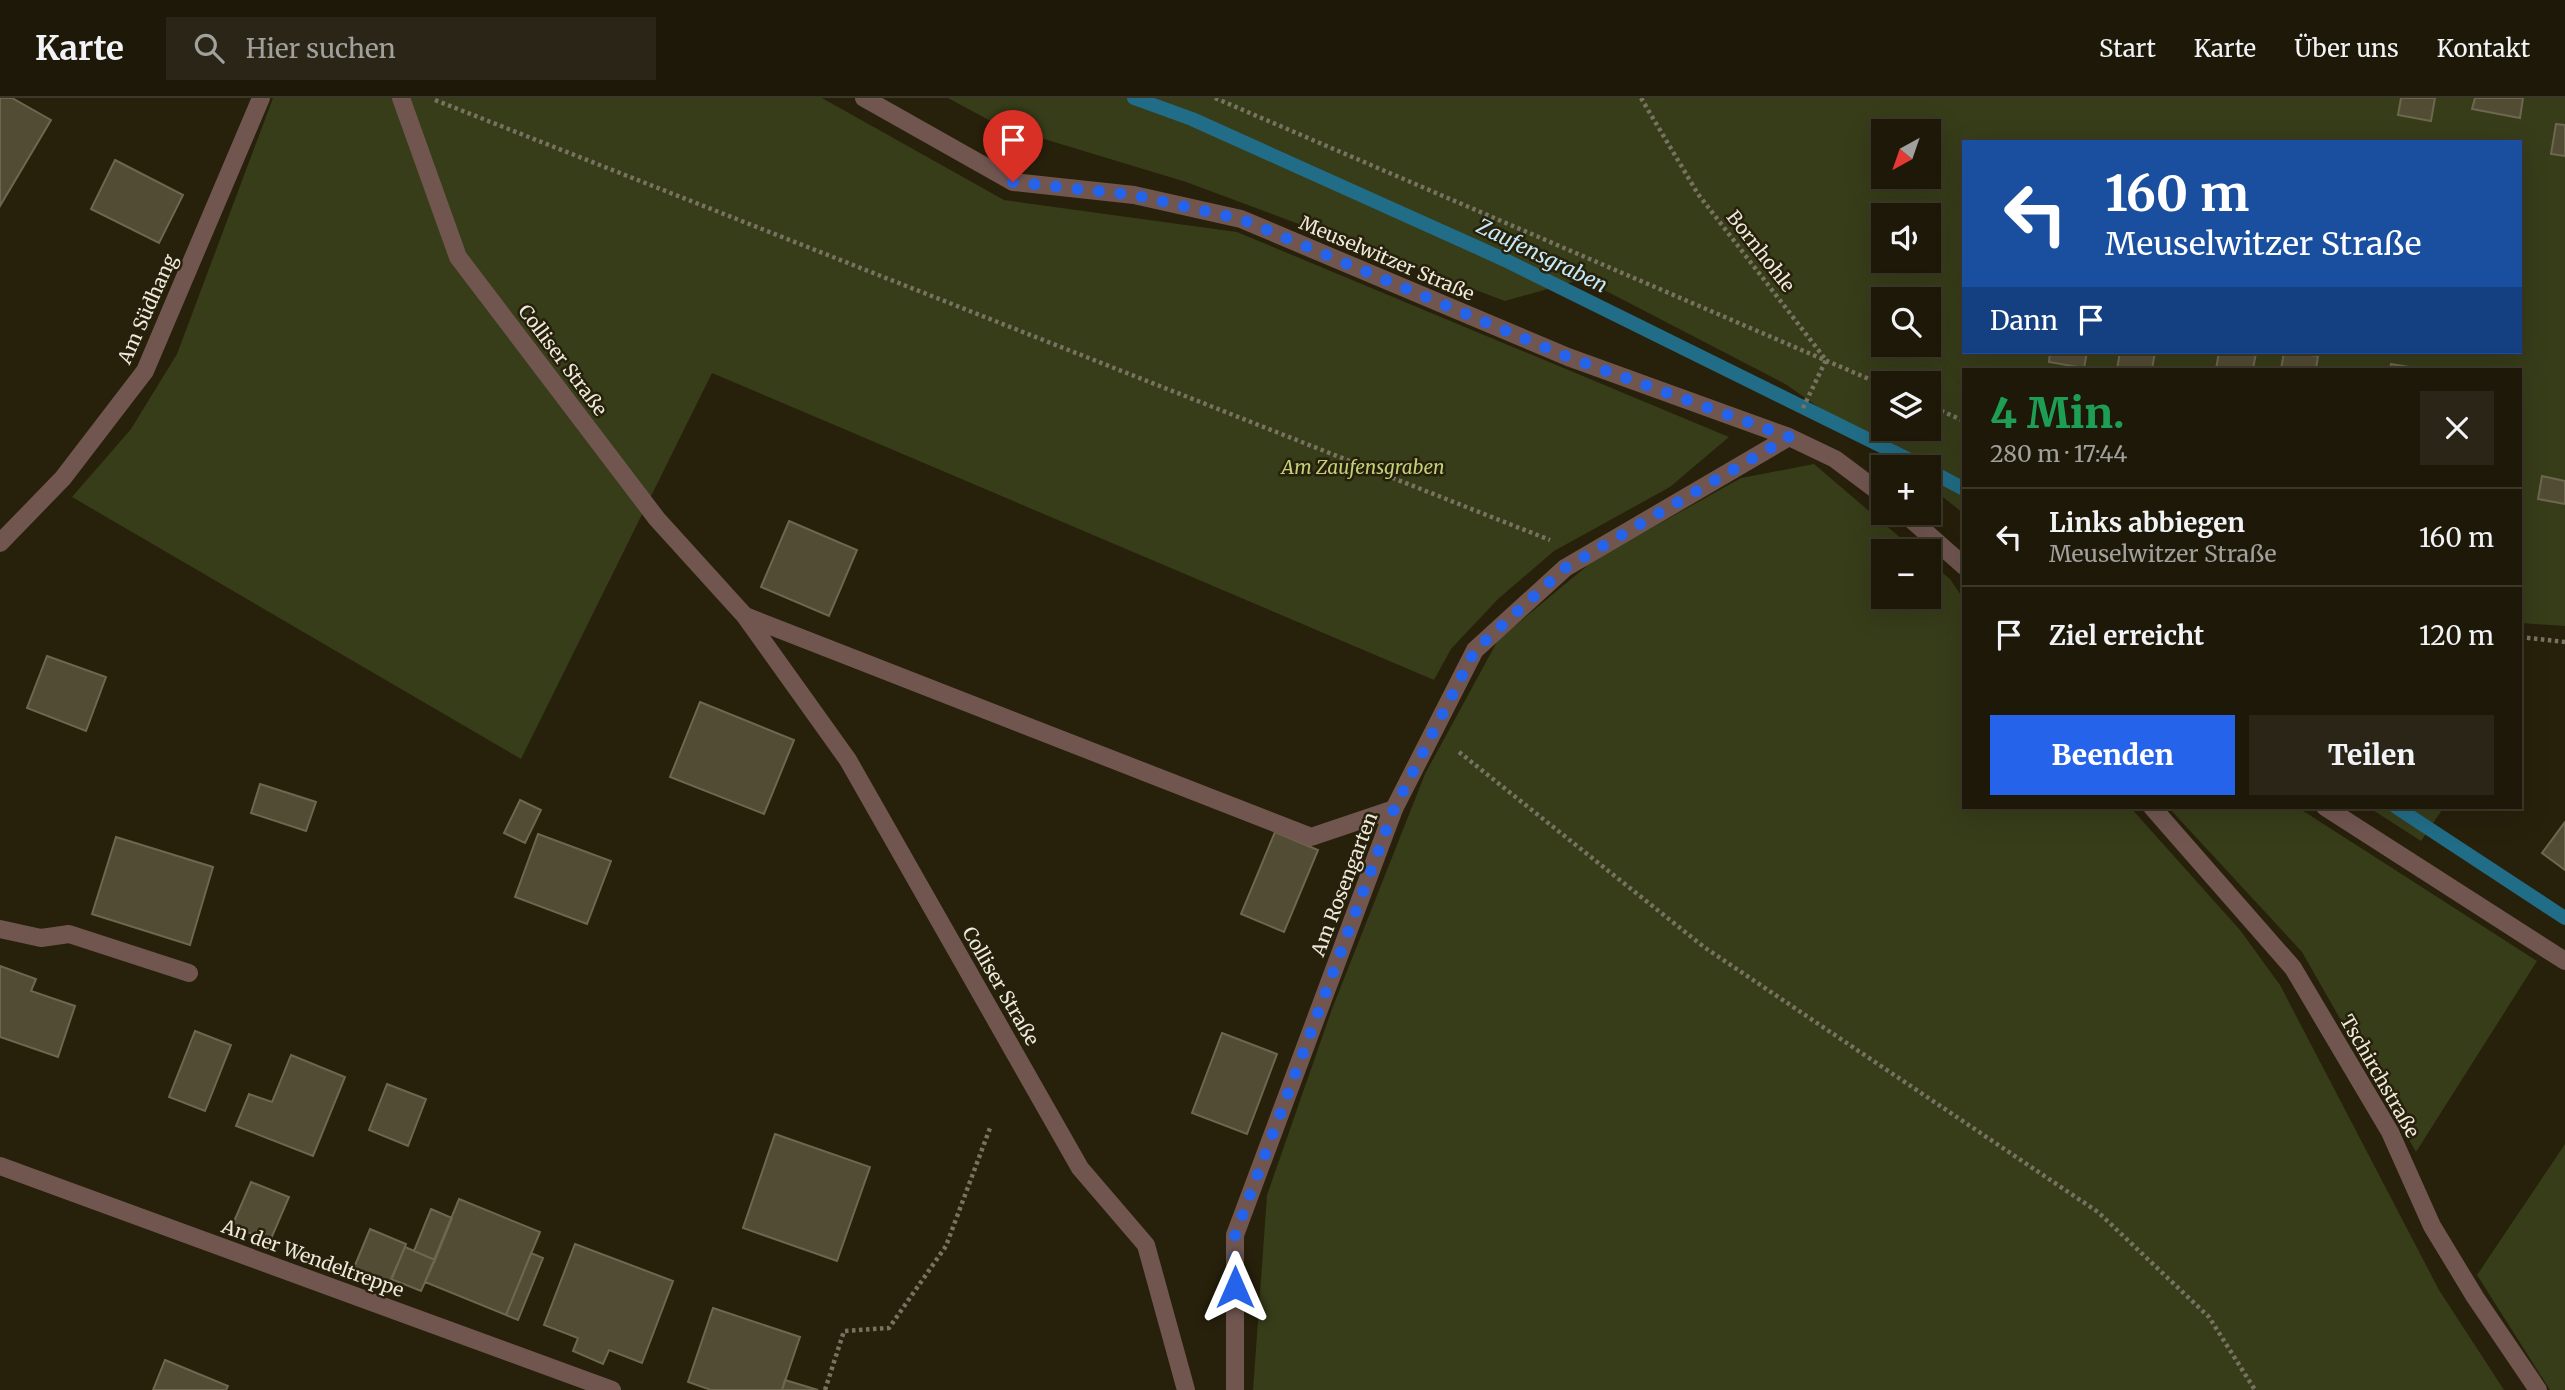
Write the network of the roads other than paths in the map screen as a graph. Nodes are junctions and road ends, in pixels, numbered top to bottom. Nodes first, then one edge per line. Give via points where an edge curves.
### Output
1 (261, 98) edge
2 (401, 98) edge
3 (864, 98) edge
4 (1789, 437) junction
5 (1871, 486) edge
6 (1918, 525) edge
7 (0, 542) edge
8 (1962, 564) edge
9 (745, 616) junction
10 (1394, 809) junction
11 (2154, 809) edge
12 (2328, 809) edge
13 (0, 929) edge
14 (2565, 961) edge
15 (188, 973) dead end
16 (0, 1166) edge
17 (612, 1390) edge
18 (1186, 1390) edge
19 (1234, 1390) edge
20 (2538, 1390) edge

1 - 7 street, Am Südhang via 145,371 63,478
2 - 9 street, Colliser Straße via 458,257 657,519
3 - 4 street, Meuselwitzer Straße via 1013,182 1134,195 1241,219 1568,357
4 - 5 street, Meuselwitzer Straße via 1835,459
4 - 10 street, Am Rosengarten via 1565,568 1475,650
6 - 8 street
9 - 10 street, Colliser Straße via 1311,836
9 - 18 street, Colliser Straße via 848,760 1080,1168 1146,1245
10 - 19 street, Am Rosengarten via 1235,1235
11 - 20 street, Tschirchstraße via 2293,968 2390,1132 2432,1226
12 - 14 street
13 - 15 street via 41,938 69,934
16 - 17 street, An der Wendeltreppe

